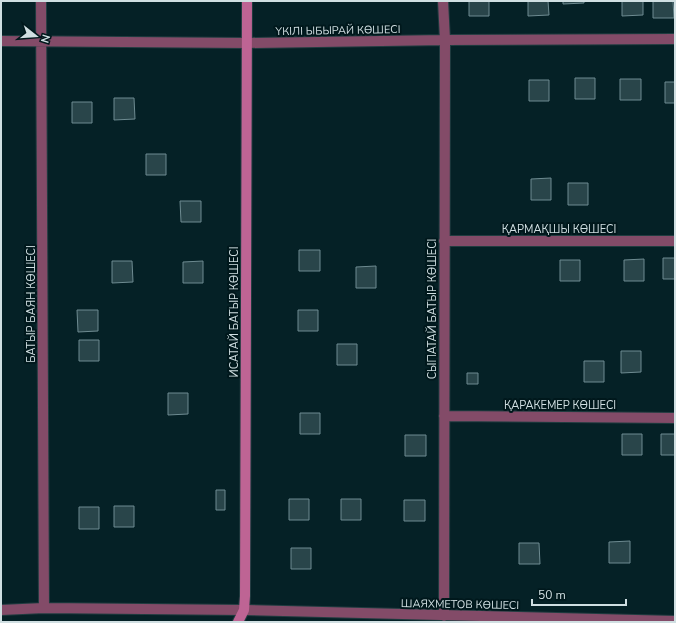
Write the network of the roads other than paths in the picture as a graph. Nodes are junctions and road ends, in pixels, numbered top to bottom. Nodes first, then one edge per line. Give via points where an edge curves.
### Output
1 (41, 1) edge
2 (247, 1) edge
3 (444, 1) edge
4 (675, 39) edge
5 (445, 40) junction
6 (1, 41) edge
7 (41, 41) junction
8 (247, 43) junction
9 (444, 240) junction
10 (675, 241) edge
11 (444, 416) junction
12 (675, 418) edge
13 (44, 608) junction
14 (1, 610) edge
15 (244, 610) junction
16 (444, 616) junction
17 (675, 621) edge
18 (238, 622) edge

1 - 7 street, БАТЫР БАЯН КӨШЕСІ
2 - 8 street, ИСАТАЙ БАТЫР КӨШЕСІ
3 - 5 street, СЫПАТАЙ БАТЫР КӨШЕСІ
4 - 5 street, ҮКІЛІ ЫБЫРАЙ КӨШЕСІ
5 - 8 street, ҮКІЛІ ЫБЫРАЙ КӨШЕСІ
5 - 9 street, СЫПАТАЙ БАТЫР КӨШЕСІ
6 - 7 street, ҮКІЛІ ЫБЫРАЙ КӨШЕСІ
7 - 8 street, ҮКІЛІ ЫБЫРАЙ КӨШЕСІ
7 - 13 street, БАТЫР БАЯН КӨШЕСІ
8 - 15 street, ИСАТАЙ БАТЫР КӨШЕСІ
9 - 10 street, ҚАРМАҚШЫ КӨШЕСІ
9 - 11 street, СЫПАТАЙ БАТЫР КӨШЕСІ
11 - 12 street, ҚАРАКЕМЕР КӨШЕСІ
11 - 16 street, СЫПАТАЙ БАТЫР КӨШЕСІ
13 - 14 street, ШАЯХМЕТОВ КӨШЕСІ
13 - 15 street, ШАЯХМЕТОВ КӨШЕСІ
15 - 16 street, ШАЯХМЕТОВ КӨШЕСІ
15 - 18 street, ИСАТАЙ БАТЫР КӨШЕСІ
16 - 17 street, ШАЯХМЕТОВ КӨШЕСІ

